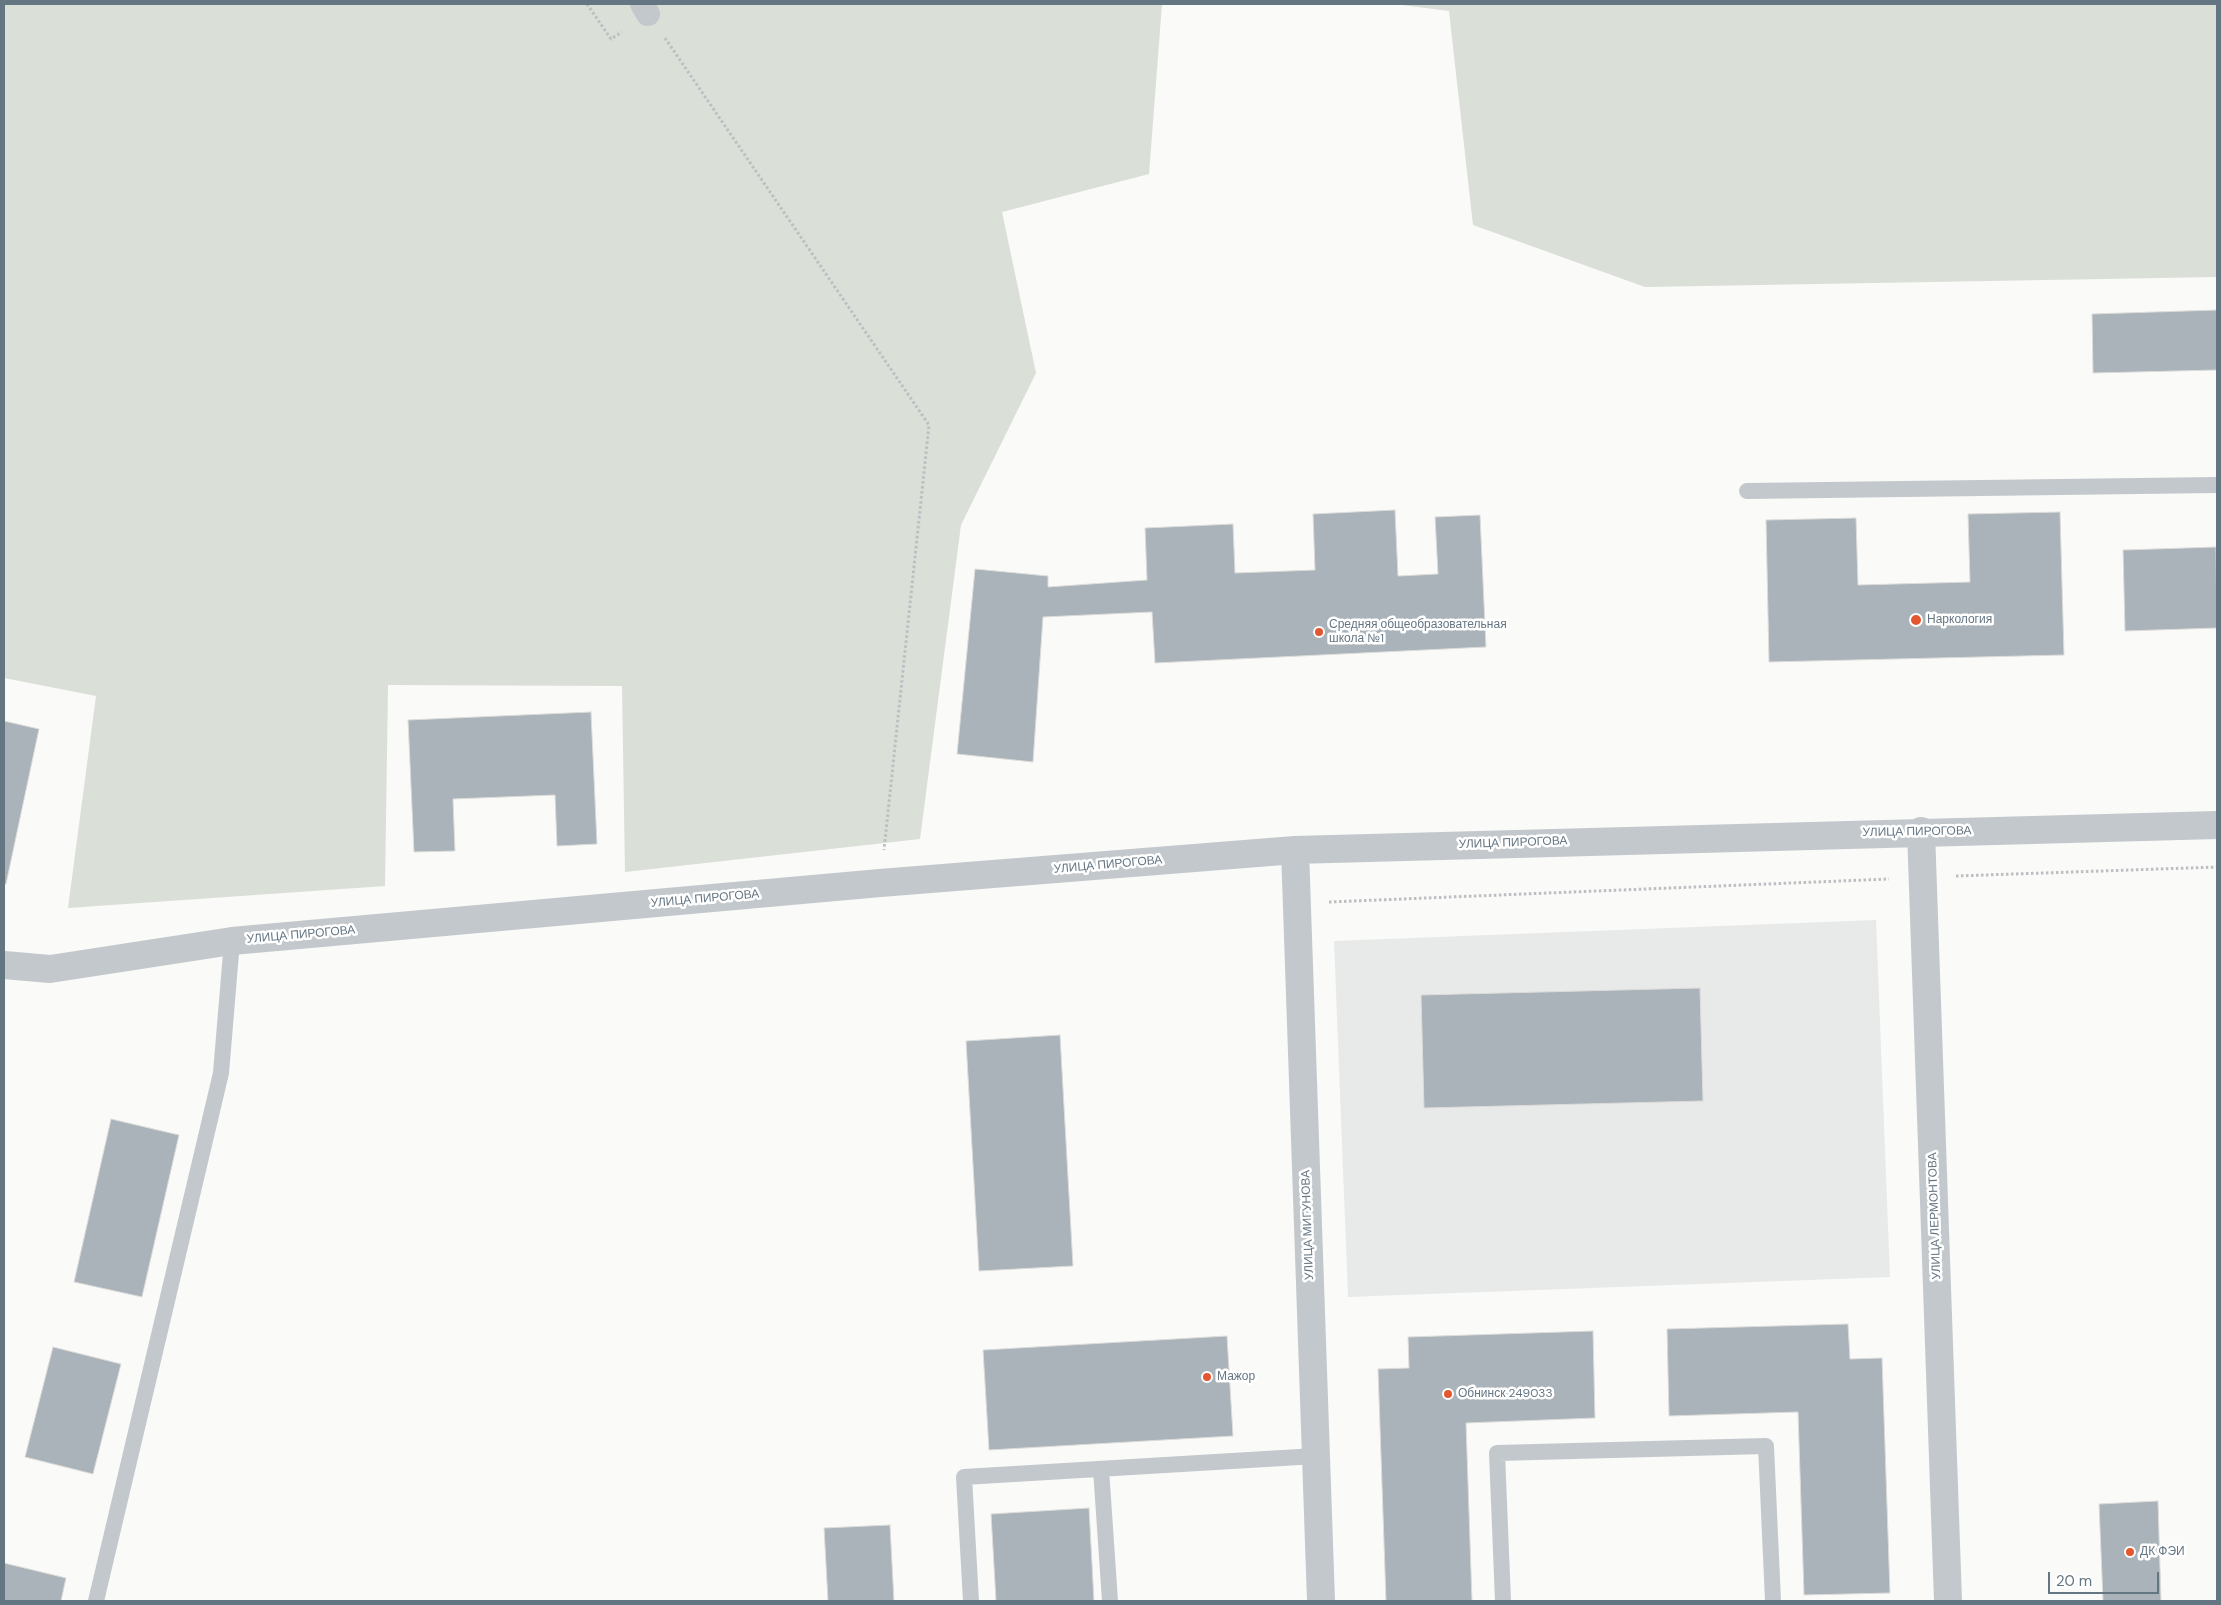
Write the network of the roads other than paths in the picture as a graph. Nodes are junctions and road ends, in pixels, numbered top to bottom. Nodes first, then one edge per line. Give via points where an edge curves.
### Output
1 (2217, 485) edge
2 (1747, 491) dead end
3 (2217, 825) edge
4 (1921, 831) junction
5 (1295, 850) junction
6 (232, 941) junction
7 (4, 965) edge
8 (1316, 1456) junction
9 (1101, 1469) junction
10 (96, 1601) edge
11 (971, 1601) edge
12 (1110, 1601) edge
13 (1321, 1601) edge
14 (1503, 1601) edge
15 (1772, 1601) edge
16 (1948, 1601) edge

1 - 2 lane
3 - 4 street, УЛИЦА ПИРОГОВА
4 - 5 street, УЛИЦА ПИРОГОВА
4 - 16 street, УЛИЦА ЛЕРМОНТОВА
5 - 6 street, УЛИЦА ПИРОГОВА via 880,883
5 - 8 street, УЛИЦА МИГУНОВА
6 - 7 street, УЛИЦА ПИРОГОВА via 50,969
6 - 10 lane via 221,1072
8 - 9 lane
8 - 13 street, УЛИЦА МИГУНОВА
9 - 11 lane via 964,1477
9 - 12 lane
14 - 15 lane via 1497,1453 1766,1446

